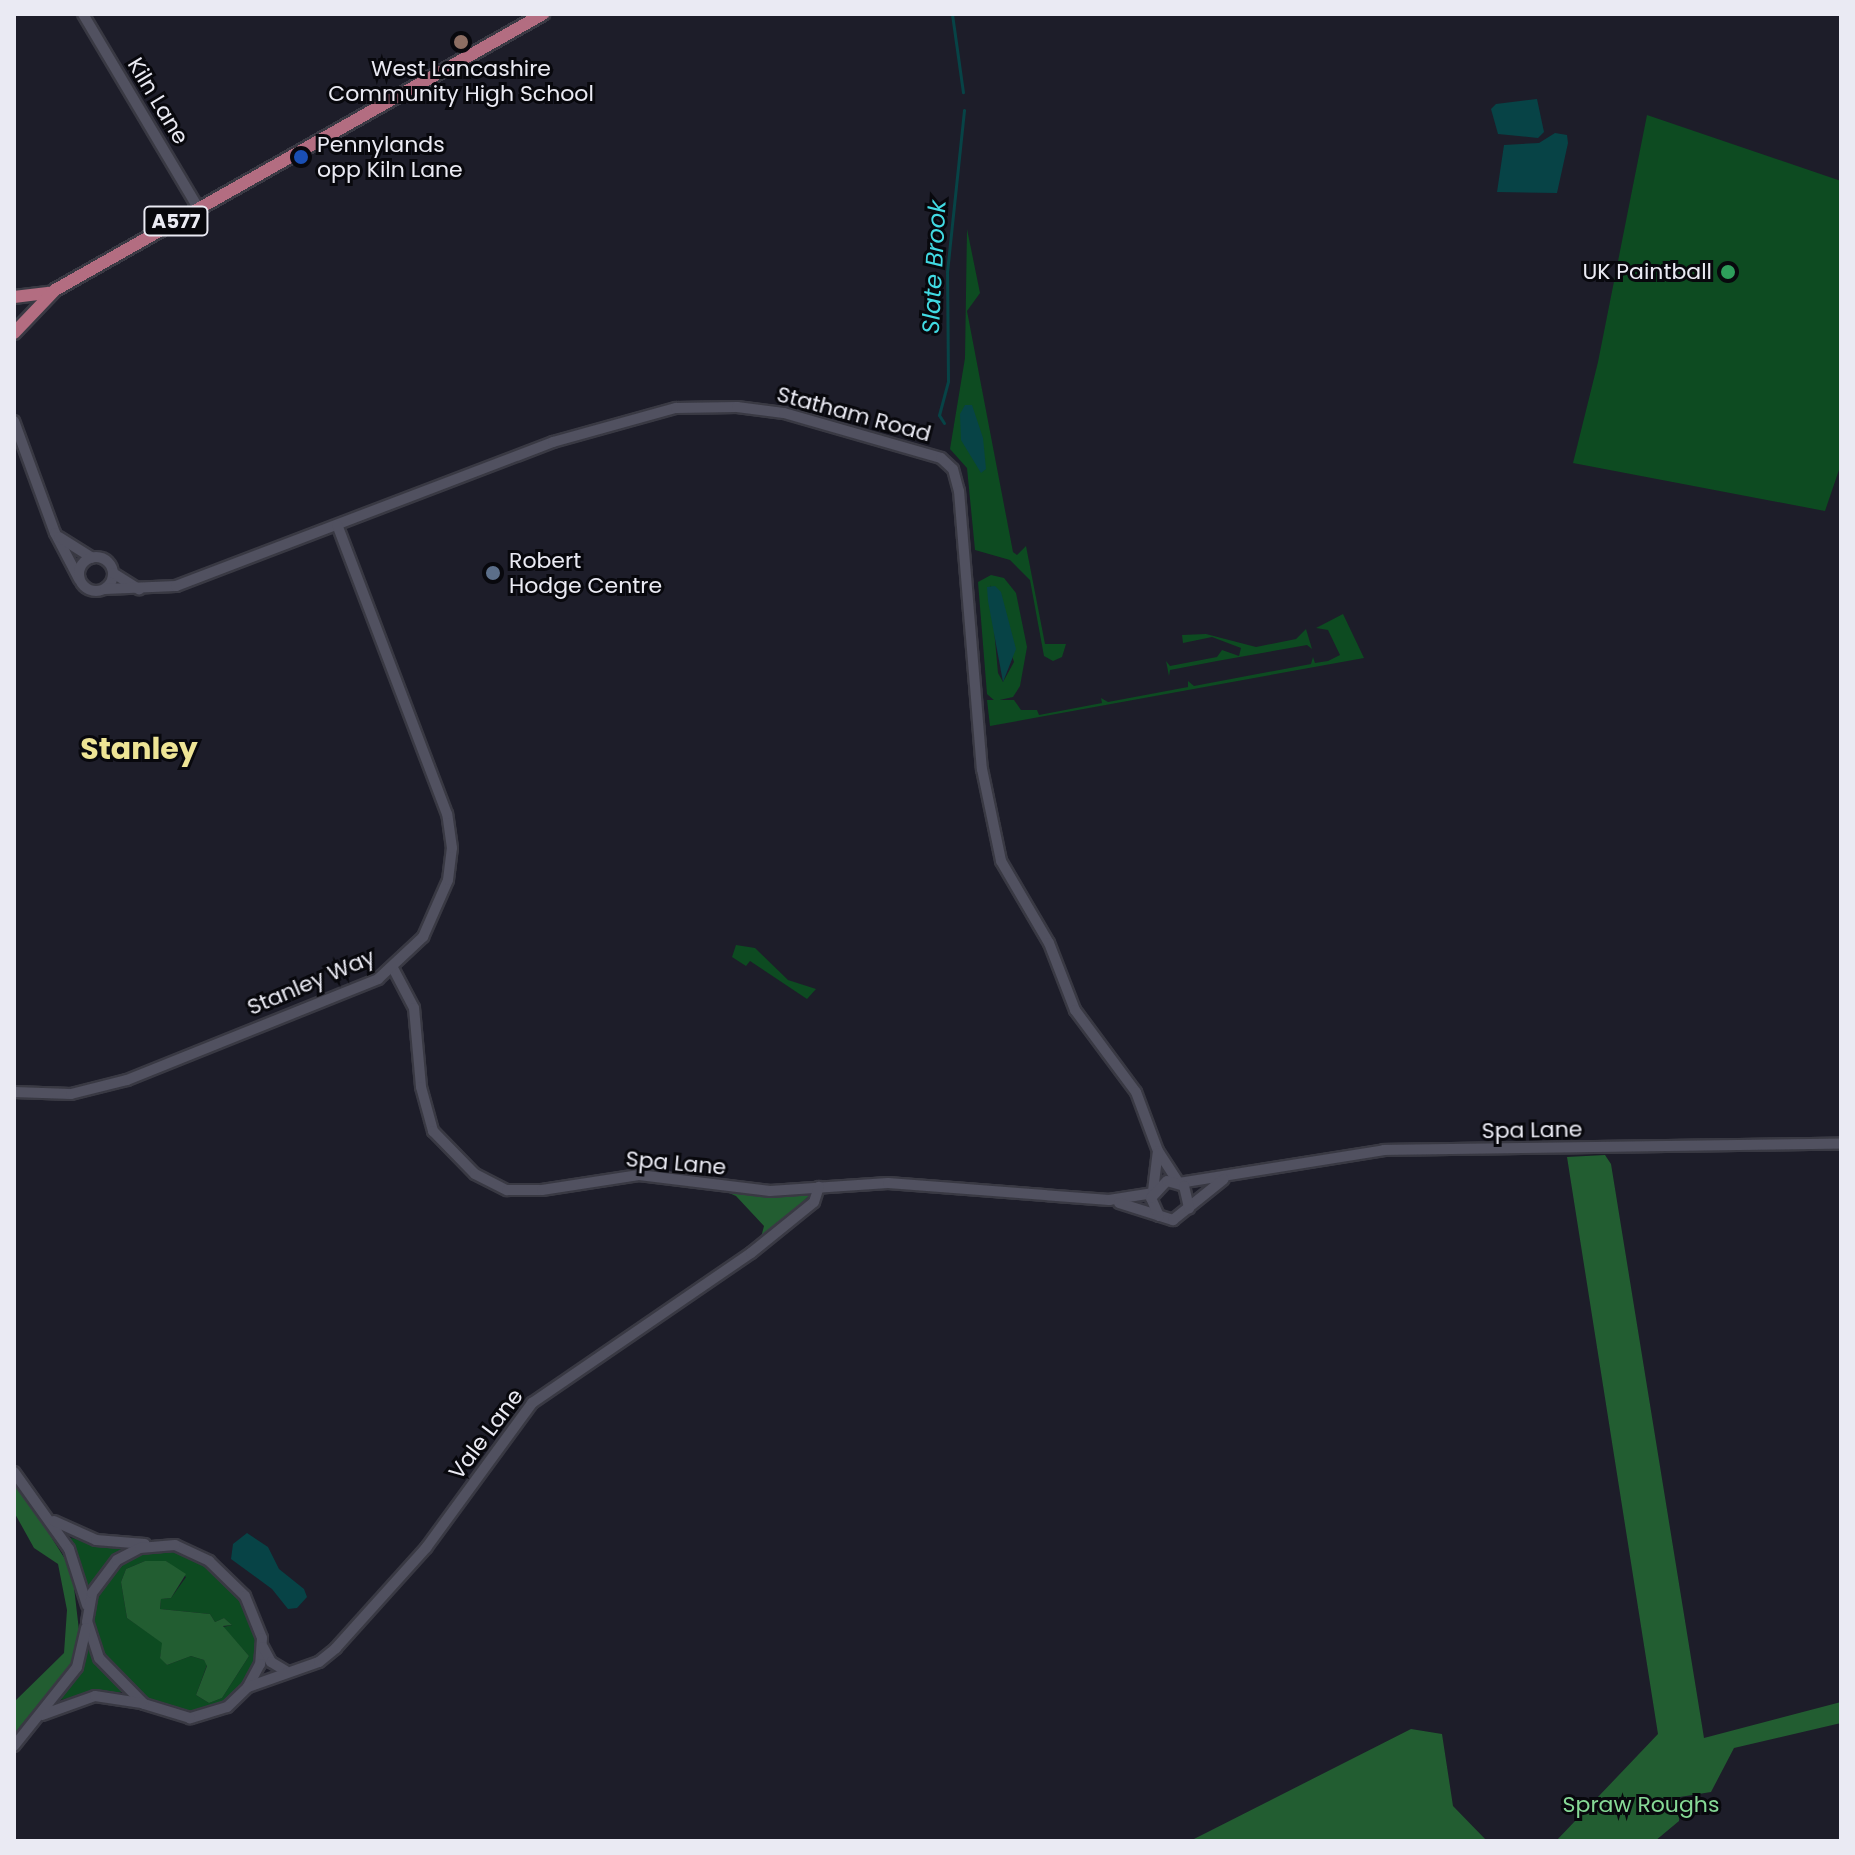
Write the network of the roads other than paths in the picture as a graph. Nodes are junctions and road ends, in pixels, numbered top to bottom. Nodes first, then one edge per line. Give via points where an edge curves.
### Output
1 (83, 14) edge
2 (543, 14) edge
3 (198, 208) junction
4 (55, 290) junction
5 (14, 297) edge
6 (14, 333) edge
7 (14, 421) edge
8 (337, 525) junction
9 (55, 533) junction
10 (92, 558) junction
11 (113, 573) junction
12 (79, 579) junction
13 (105, 589) junction
14 (141, 591) junction
15 (393, 968) junction
16 (14, 1092) edge
17 (1841, 1144) edge
18 (1158, 1151) junction
19 (1226, 1177) junction
20 (1179, 1183) junction
21 (819, 1187) junction
22 (1153, 1192) junction
23 (1109, 1200) junction
24 (1189, 1209) junction
25 (1161, 1217) junction
26 (14, 1472) edge
27 (52, 1520) junction
28 (154, 1545) junction
29 (88, 1608) junction
30 (87, 1622) junction
31 (262, 1647) junction
32 (286, 1671) junction
33 (248, 1687) junction
34 (144, 1704) junction
35 (37, 1718) junction
36 (14, 1746) edge

1 - 3 street, Kiln Lane
2 - 3 main road, A577
3 - 4 main road, A577
4 - 5 main road, A577
4 - 6 main road, A577
7 - 9 street
8 - 14 street, Statham Road via 176,586
8 - 15 street, Stanley Way via 447,814 452,848 437,913 423,937
8 - 18 street, Statham Road via 553,442 676,408 784,413 948,463 959,491 982,769 1001,861 1049,943 1075,1010 1136,1092
9 - 10 street
9 - 12 street
10 - 11 street via 107,562
10 - 12 street via 83,563
11 - 13 street
11 - 14 street
12 - 13 street via 91,591
13 - 14 street, Statham Road
15 - 16 street, Stanley Way via 378,979 127,1080 71,1094
15 - 21 street, Spa Lane via 414,1008 428,1123 450,1154 486,1182 530,1191 639,1175 749,1190
17 - 19 street, Spa Lane via 1384,1150
18 - 20 street, Statham Road
18 - 22 street, Statham Road
19 - 20 street, Spa Lane
19 - 24 street
20 - 22 street via 1167,1181
20 - 24 street via 1190,1197
21 - 23 street, Spa Lane via 911,1184
21 - 32 street, Vale Lane via 809,1208 751,1253 540,1396 374,1611 319,1662
22 - 23 street, Spa Lane
22 - 25 street via 1151,1204
23 - 25 street, Spa Lane
24 - 25 street via 1173,1220
26 - 27 street
27 - 28 street via 96,1540
27 - 29 street via 75,1564
28 - 29 street via 117,1560 99,1581
28 - 31 street via 187,1548 209,1561 252,1605
29 - 30 street
30 - 34 street via 99,1658
30 - 35 street via 77,1667
31 - 32 street via 271,1662
31 - 33 street
32 - 33 street, Vale Lane
33 - 34 street via 227,1707 202,1716 177,1717
34 - 35 street via 95,1696
35 - 36 street

